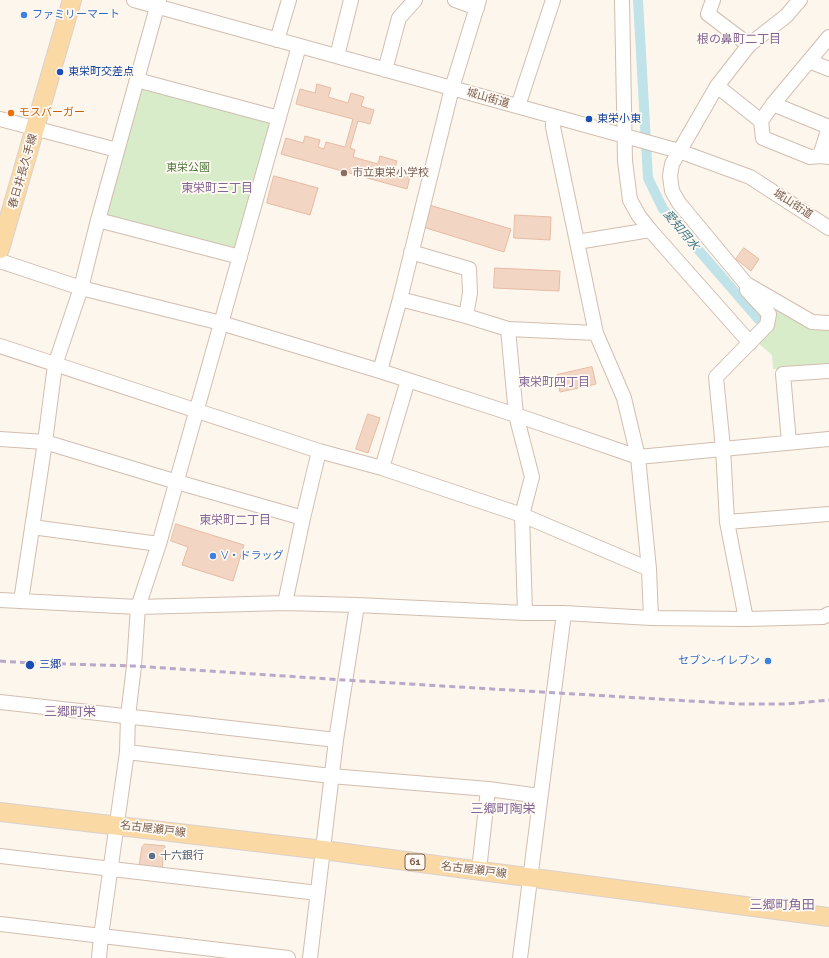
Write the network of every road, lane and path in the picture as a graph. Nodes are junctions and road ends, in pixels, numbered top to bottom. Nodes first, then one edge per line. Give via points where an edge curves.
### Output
1 (72, 0) edge
2 (134, 0) edge
3 (289, 0) edge
4 (351, 0) edge
5 (415, 0) edge
6 (455, 0) edge
7 (553, 0) edge
8 (622, 0) edge
9 (713, 0) edge
10 (793, 2) edge
11 (158, 3) edge
12 (478, 4) edge
13 (829, 37) edge
14 (277, 40) junction
15 (749, 45) junction
16 (299, 46) junction
17 (337, 56) junction
18 (809, 61) junction
19 (829, 69) edge
20 (385, 70) junction
21 (137, 80) junction
22 (717, 86) junction
23 (452, 88) junction
24 (773, 104) junction
25 (518, 106) junction
26 (553, 116) junction
27 (279, 118) junction
28 (0, 119) edge
29 (761, 122) junction
30 (35, 128) junction
31 (628, 137) junction
32 (117, 150) junction
33 (678, 151) junction
34 (825, 156) edge
35 (98, 220) junction
36 (829, 228) edge
37 (650, 230) junction
38 (577, 242) junction
39 (0, 249) edge
40 (411, 252) junction
41 (240, 257) junction
42 (0, 261) edge
43 (748, 285) junction
44 (81, 288) junction
45 (400, 299) junction
46 (466, 316) junction
47 (221, 323) junction
48 (829, 323) edge
49 (508, 329) junction
50 (596, 333) junction
51 (750, 343) junction
52 (0, 346) edge
53 (55, 365) junction
54 (380, 371) junction
55 (829, 371) edge
56 (408, 380) junction
57 (197, 410) junction
58 (516, 415) junction
59 (0, 439) edge
60 (829, 439) edge
61 (45, 442) junction
62 (789, 442) junction
63 (723, 448) junction
64 (319, 451) junction
65 (638, 457) junction
66 (382, 468) junction
67 (177, 482) junction
68 (829, 514) edge
69 (522, 515) junction
70 (303, 518) junction
71 (728, 522) junction
72 (32, 527) junction
73 (159, 544) junction
74 (649, 569) junction
75 (0, 600) edge
76 (21, 601) junction
77 (285, 603) junction
78 (357, 605) junction
79 (138, 608) junction
80 (525, 613) junction
81 (564, 613) junction
82 (829, 614) edge
83 (650, 618) junction
84 (746, 618) junction
85 (0, 702) edge
86 (128, 716) junction
87 (336, 740) junction
88 (127, 752) junction
89 (331, 776) junction
90 (488, 789) junction
91 (540, 796) junction
92 (0, 812) edge
93 (116, 825) junction
94 (323, 850) junction
95 (0, 856) edge
96 (111, 868) junction
97 (479, 870) junction
98 (530, 877) junction
99 (318, 893) junction
100 (829, 917) edge
101 (0, 924) edge
102 (101, 936) junction
103 (99, 958) edge
104 (288, 958) edge
105 (310, 958) edge
106 (520, 958) edge

1 - 30 main road, 春日井長久手線
2 - 11 street, 城山街道
3 - 14 street
4 - 17 street
5 - 20 street via 399,18
6 - 12 street
7 - 25 street
8 - 31 street
9 - 15 street via 708,14
10 - 15 street via 786,16
11 - 14 street, 城山街道
11 - 21 street
12 - 23 street
13 - 18 street
14 - 16 street, 城山街道
15 - 22 street
16 - 17 street, 城山街道
16 - 27 street
17 - 20 street, 城山街道
18 - 19 street
18 - 24 street
20 - 23 street, 城山街道
21 - 27 street
21 - 32 street
22 - 29 street
22 - 33 street
23 - 25 street, 城山街道
23 - 40 street
24 - 29 street
24 - 34 street via 829,127
25 - 26 street, 城山街道
26 - 31 street, 城山街道
26 - 38 street via 553,127
27 - 41 street
28 - 30 street
29 - 34 street via 763,138 810,157
30 - 32 street
30 - 39 main road, 春日井長久手線
31 - 33 street, 城山街道
31 - 37 street via 624,161 630,200
32 - 35 street
33 - 36 street, 城山街道 via 750,177
33 - 43 street via 670,176 672,191 679,203
35 - 41 street
35 - 44 street
37 - 38 street
37 - 51 street
38 - 50 street
40 - 45 street
40 - 46 street via 469,269 470,293
41 - 47 street
42 - 44 street
43 - 48 street via 812,322
43 - 51 street via 746,290 769,314 767,325
44 - 47 street
44 - 53 street
45 - 46 street
45 - 54 street
46 - 49 street
47 - 54 street
47 - 57 street
49 - 50 street
49 - 58 street
50 - 65 street via 624,398
51 - 63 street via 716,378
52 - 53 street
53 - 57 street
53 - 61 street
54 - 56 street
55 - 62 street via 783,374
56 - 58 street
56 - 66 street
57 - 64 street
57 - 67 street
58 - 65 street
58 - 69 street via 532,477
59 - 61 street
60 - 62 street
61 - 67 street
61 - 72 street
62 - 63 street
63 - 65 street
63 - 71 street
64 - 66 street
64 - 70 street
65 - 74 street
66 - 69 street
67 - 70 street
67 - 73 street
68 - 71 street
69 - 74 street
69 - 80 street
70 - 77 street
71 - 84 street
72 - 73 street
72 - 76 street
73 - 79 street
74 - 83 street
75 - 76 street
76 - 79 street
77 - 78 street
77 - 79 street
78 - 80 street
78 - 87 street
79 - 86 street
80 - 81 street
81 - 83 street
81 - 91 street
82 - 84 street via 823,617
83 - 84 street
85 - 86 street
86 - 87 street
86 - 88 street
87 - 89 street
88 - 89 street
88 - 93 street
89 - 90 street
89 - 94 street
90 - 91 street
90 - 97 street
91 - 98 street
92 - 93 main road, 名古屋瀬戸線 / 61
93 - 94 main road, 名古屋瀬戸線 / 61
93 - 96 street
94 - 97 main road, 名古屋瀬戸線 / 61
94 - 99 street
95 - 96 street
96 - 99 street
96 - 102 street
97 - 98 main road, 名古屋瀬戸線 / 61
98 - 100 main road, 名古屋瀬戸線 / 61
98 - 106 street
99 - 105 street
101 - 102 street
102 - 103 street
102 - 104 street

